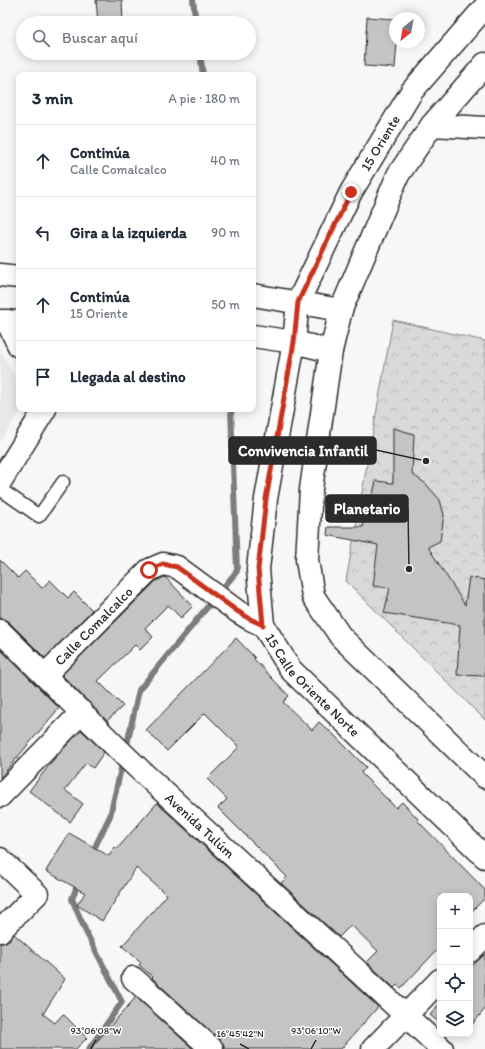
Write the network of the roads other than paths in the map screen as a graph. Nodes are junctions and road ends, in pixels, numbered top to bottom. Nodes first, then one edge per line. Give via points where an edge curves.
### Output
1 (485, 7) edge
2 (485, 64) edge
3 (432, 125) junction
4 (485, 128) edge
5 (0, 276) edge
6 (16, 277) edge
7 (256, 295) edge
8 (298, 302) junction
9 (341, 310) junction
10 (9, 321) edge
11 (256, 336) edge
12 (16, 338) edge
13 (294, 342) junction
14 (331, 351) junction
15 (43, 412) edge
16 (0, 482) edge
17 (62, 482) dead end
18 (0, 489) edge
19 (263, 625) junction
20 (0, 631) edge
21 (45, 675) junction
22 (82, 712) junction
23 (485, 777) edge
24 (0, 796) edge
25 (485, 857) edge
26 (0, 859) edge
27 (0, 931) edge
28 (485, 936) edge
29 (473, 948) edge
30 (133, 978) dead end
31 (437, 983) edge
32 (405, 1015) junction
33 (212, 1049) edge
34 (373, 1049) edge
35 (442, 1049) edge

1 - 8 main road, 15 Oriente via 412,92 351,192
2 - 3 main road
3 - 4 main road
3 - 9 main road via 398,175
5 - 6 main road
7 - 8 main road
8 - 9 main road
8 - 13 main road, 15 Oriente
9 - 14 main road
10 - 12 main road
11 - 13 main road
13 - 14 main road
13 - 19 main road, 15 Calle Oriente Norte via 265,507 258,569
14 - 23 main road via 311,489 307,560 313,596 341,637
15 - 16 main road
17 - 18 lane via 39,516
19 - 21 main road, Calle Comalcalco via 237,611 177,567 163,564 149,570
19 - 25 main road, 15 Calle Oriente Norte via 291,670
20 - 21 main road, Avenida Tulúm
21 - 22 main road, Avenida Tulúm
22 - 24 main road
22 - 32 main road, Avenida Tulúm via 140,770
26 - 27 main road via 36,894
28 - 29 main road
30 - 33 main road
31 - 32 main road
32 - 34 main road
32 - 35 main road, Avenida Tulúm

